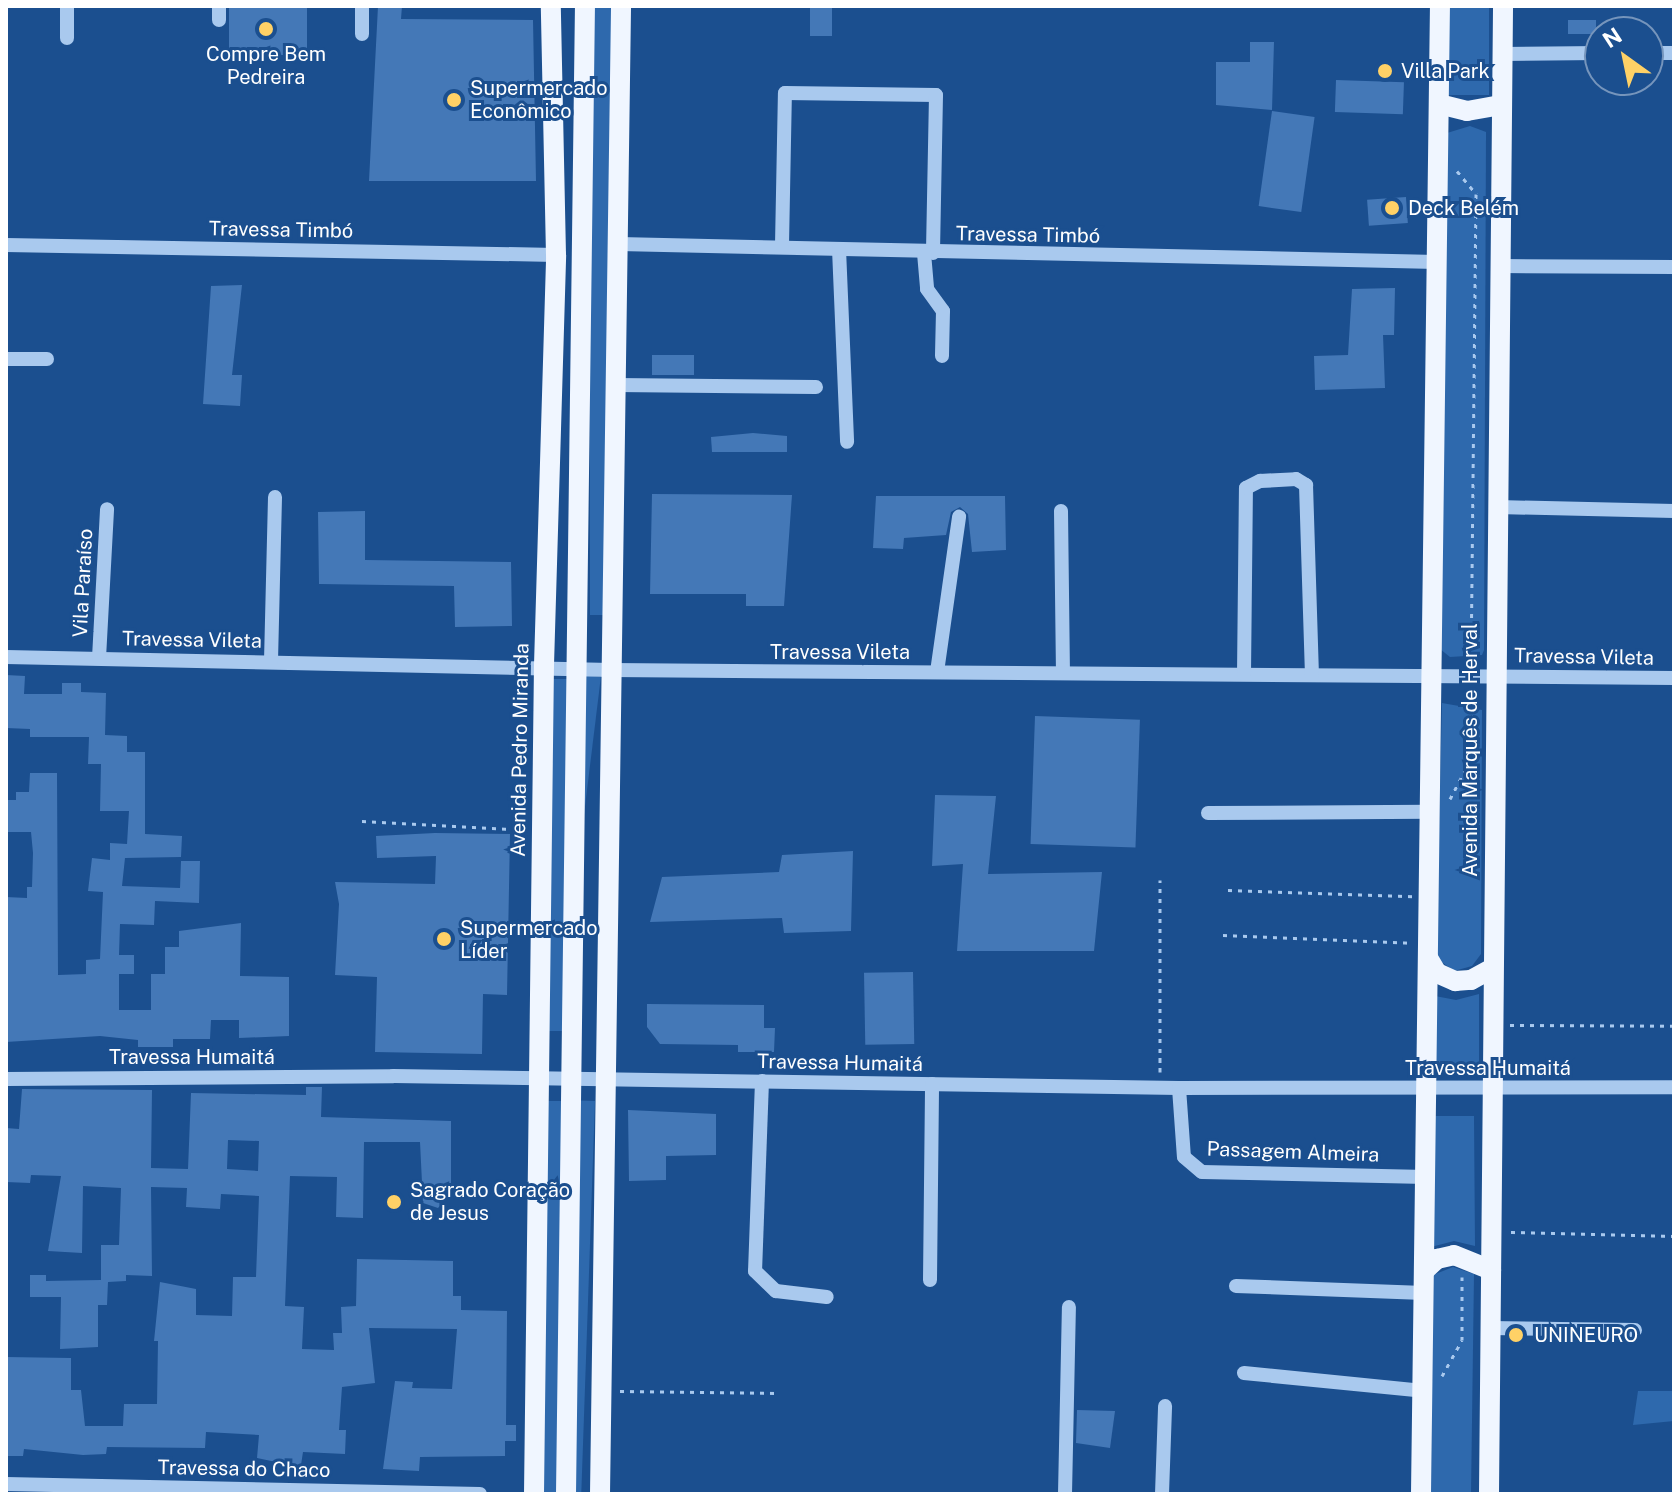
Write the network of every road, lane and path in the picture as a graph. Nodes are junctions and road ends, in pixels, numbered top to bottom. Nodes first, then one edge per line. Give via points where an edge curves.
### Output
1 (67, 6) edge
2 (362, 6) edge
3 (551, 6) edge
4 (585, 6) edge
5 (621, 6) edge
6 (1440, 6) edge
7 (1503, 6) edge
8 (362, 34) dead end
9 (67, 38) dead end
10 (1584, 53) edge
11 (1502, 54) junction
12 (1439, 104) junction
13 (1501, 105) junction
14 (1450, 163) dead end
15 (619, 244) junction
16 (6, 245) edge
17 (782, 245) junction
18 (839, 249) junction
19 (929, 253) junction
20 (556, 255) junction
21 (1437, 262) junction
22 (1500, 266) junction
23 (1674, 267) edge
24 (942, 356) dead end
25 (6, 359) edge
26 (47, 359) dead end
27 (616, 385) junction
28 (816, 387) dead end
29 (847, 442) dead end
30 (275, 497) dead end
31 (1498, 507) junction
32 (107, 509) dead end
33 (1061, 511) dead end
34 (1674, 511) edge
35 (959, 517) dead end
36 (6, 657) edge
37 (99, 658) junction
38 (271, 661) junction
39 (544, 665) junction
40 (579, 667) junction
41 (611, 670) junction
42 (937, 672) junction
43 (1063, 673) junction
44 (1244, 674) junction
45 (1429, 674) junction
46 (1471, 674) junction
47 (1312, 675) junction
48 (1495, 676) junction
49 (1674, 678) edge
50 (1438, 808) junction
51 (1208, 813) dead end
52 (362, 821) dead end
53 (543, 832) junction
54 (1160, 880) dead end
55 (1228, 890) dead end
56 (1428, 896) junction
57 (1223, 935) dead end
58 (1428, 951) junction
59 (1493, 968) junction
60 (1493, 1025) junction
61 (1674, 1026) edge
62 (6, 1079) edge
63 (606, 1079) junction
64 (539, 1080) junction
65 (574, 1081) junction
66 (762, 1081) junction
67 (932, 1084) junction
68 (1160, 1085) dead end
69 (1674, 1087) edge
70 (1179, 1088) junction
71 (1423, 1088) junction
72 (1494, 1088) junction
73 (1426, 1177) junction
74 (1491, 1231) junction
75 (1674, 1236) edge
76 (1431, 1265) junction
77 (1491, 1270) junction
78 (930, 1280) dead end
79 (1236, 1286) dead end
80 (1424, 1293) junction
81 (827, 1297) dead end
82 (1069, 1307) dead end
83 (1489, 1328) junction
84 (1635, 1330) dead end
85 (1244, 1373) dead end
86 (1430, 1388) junction
87 (602, 1390) junction
88 (776, 1393) dead end
89 (1165, 1406) dead end
90 (6, 1484) edge
91 (480, 1494) edge
92 (534, 1494) edge
93 (566, 1494) edge
94 (600, 1494) edge
95 (1065, 1494) edge
96 (1162, 1494) edge
97 (1421, 1494) edge
98 (1489, 1494) edge

1 - 9 street
2 - 8 street
3 - 20 main road, Avenida Pedro Miranda
4 - 40 main road
5 - 15 main road
6 - 12 main road, Avenida Marquês de Herval
7 - 11 main road, Avenida Marquês de Herval
10 - 11 street
11 - 13 main road, Avenida Marquês de Herval
12 - 13 main road via 1467,111
12 - 21 main road, Avenida Marquês de Herval
13 - 22 main road, Avenida Marquês de Herval
14 - 46 path via 1476,194
15 - 17 street, Travessa Timbó
15 - 27 main road
16 - 20 street, Travessa Timbó
17 - 18 street, Travessa Timbó
17 - 19 street via 785,93 936,95
18 - 19 street, Travessa Timbó
18 - 29 street
19 - 21 street, Travessa Timbó
19 - 24 street via 927,289 943,311
20 - 39 main road, Avenida Pedro Miranda
21 - 45 main road, Avenida Marquês de Herval
22 - 23 street
22 - 31 main road, Avenida Marquês de Herval
25 - 26 street
27 - 28 street
27 - 41 main road
30 - 38 street
31 - 34 street
31 - 48 main road, Avenida Marquês de Herval
32 - 37 street, Vila Paraíso
33 - 43 street
35 - 42 street
36 - 37 street, Travessa Vileta
37 - 38 street, Travessa Vileta
38 - 39 street, Travessa Vileta
39 - 40 street, Travessa Vileta
39 - 53 main road, Avenida Pedro Miranda
40 - 41 street, Travessa Vileta
40 - 65 main road
41 - 42 street, Travessa Vileta
41 - 63 main road
42 - 43 street, Travessa Vileta
43 - 44 street, Travessa Vileta
44 - 47 street, Travessa Vileta
44 - 47 street via 1246,488 1260,481 1296,479 1306,485
45 - 46 street, Travessa Vileta
45 - 47 street, Travessa Vileta
45 - 50 main road, Avenida Marquês de Herval
46 - 48 street, Travessa Vileta
46 - 50 path via 1471,759
48 - 49 street, Travessa Vileta
48 - 59 main road, Avenida Marquês de Herval
50 - 51 street
50 - 56 main road, Avenida Marquês de Herval
52 - 53 path
53 - 64 main road, Avenida Pedro Miranda
54 - 68 path
55 - 56 path
56 - 58 main road, Avenida Marquês de Herval
57 - 58 path
58 - 59 main road via 1437,973 1455,981 1471,980
58 - 71 main road, Avenida Marquês de Herval
59 - 60 main road, Avenida Marquês de Herval
60 - 61 path
60 - 72 main road, Avenida Marquês de Herval
62 - 64 street, Travessa Humaitá
63 - 65 street, Travessa Humaitá
63 - 66 street, Travessa Humaitá
63 - 87 main road
64 - 65 street, Travessa Humaitá
64 - 92 main road, Avenida Pedro Miranda
65 - 93 main road
66 - 67 street, Travessa Humaitá
66 - 81 street via 755,1271 776,1291
67 - 70 street, Travessa Humaitá
67 - 78 street
69 - 72 street, Travessa Humaitá
70 - 71 street, Travessa Humaitá
70 - 73 street, Passagem Almeira via 1184,1157 1202,1172
71 - 72 street, Travessa Humaitá
71 - 73 main road, Avenida Marquês de Herval
72 - 74 main road, Avenida Marquês de Herval
73 - 76 main road, Avenida Marquês de Herval
74 - 75 path
74 - 77 main road, Avenida Marquês de Herval
76 - 77 main road via 1462,1257
76 - 80 main road, Avenida Marquês de Herval
76 - 86 path via 1462,1276 1462,1340
77 - 83 main road, Avenida Marquês de Herval
79 - 80 street
80 - 86 main road, Avenida Marquês de Herval
82 - 95 street
83 - 84 street
83 - 98 main road, Avenida Marquês de Herval
85 - 86 street
86 - 97 main road, Avenida Marquês de Herval
87 - 88 path
87 - 94 main road
89 - 96 street
90 - 91 street, Travessa do Chaco

